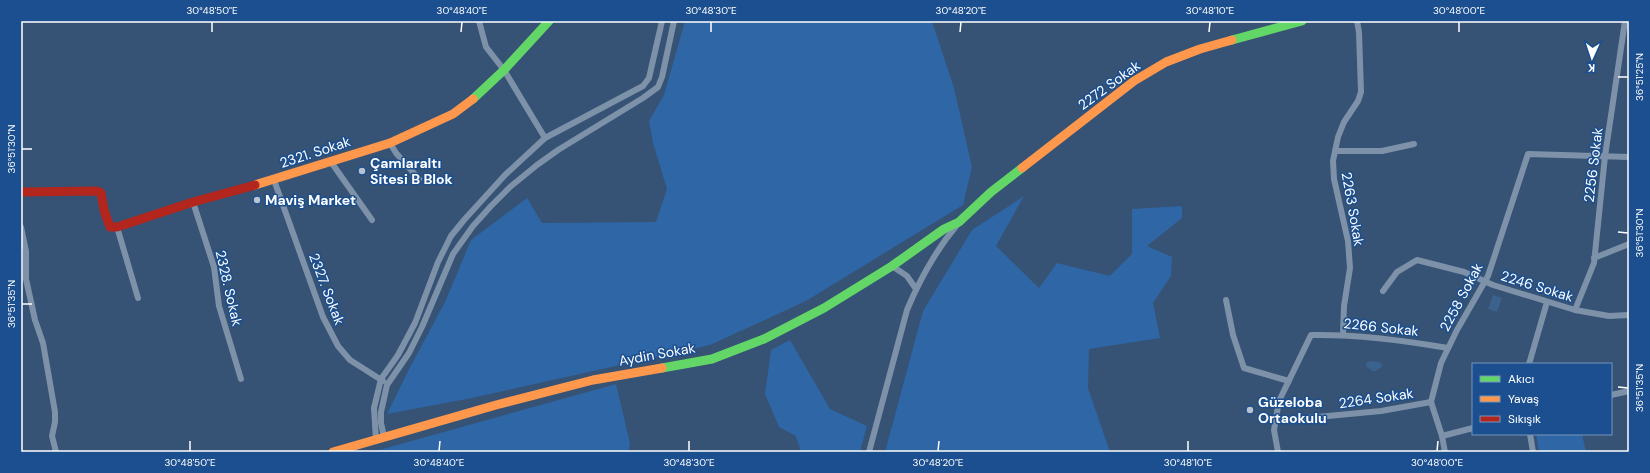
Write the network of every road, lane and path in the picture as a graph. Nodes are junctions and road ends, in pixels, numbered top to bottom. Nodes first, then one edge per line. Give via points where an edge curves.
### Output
1 (480, 21) edge
2 (550, 21) edge
3 (662, 21) edge
4 (674, 21) edge
5 (1302, 21) edge
6 (1357, 21) edge
7 (1625, 21) edge
8 (504, 70) junction
9 (545, 138) junction
10 (390, 143) junction
11 (1414, 144) dead end
12 (1335, 151) junction
13 (1605, 156) junction
14 (1629, 157) edge
15 (331, 162) junction
16 (419, 179) dead end
17 (274, 180) junction
18 (21, 192) edge
19 (193, 202) junction
20 (372, 220) dead end
21 (959, 222) junction
22 (21, 227) edge
23 (117, 227) junction
24 (1629, 244) edge
25 (1594, 258) junction
26 (892, 266) junction
27 (1485, 281) junction
28 (916, 289) junction
29 (1383, 292) dead end
30 (138, 298) dead end
31 (1226, 300) dead end
32 (1547, 302) junction
33 (1575, 310) junction
34 (1629, 315) edge
35 (1343, 334) junction
36 (1448, 348) junction
37 (1529, 363) edge
38 (241, 379) dead end
39 (381, 379) junction
40 (1289, 381) junction
41 (388, 385) junction
42 (1629, 391) edge
43 (1612, 395) edge
44 (1432, 402) junction
45 (1275, 421) junction
46 (1472, 428) edge
47 (1530, 435) edge
48 (1442, 436) junction
49 (380, 438) junction
50 (56, 452) edge
51 (333, 452) edge
52 (869, 452) edge
53 (1278, 452) edge
54 (1445, 452) edge
55 (1533, 452) edge

1 - 8 street via 486,47
2 - 8 street, 2321. Sokak
3 - 9 street via 649,78 643,86
4 - 41 street via 658,87 537,165 473,226 453,254 416,340
5 - 21 street, 2272 Sokak via 1207,47 1166,62 1109,100 992,192
6 - 12 street, 2263 Sokak via 1361,92 1344,122
7 - 13 street, 2256 Sokak
8 - 9 street
8 - 10 street, 2321. Sokak via 469,103 453,114
9 - 39 street via 505,175 451,236 438,262 415,323 398,355
10 - 15 street, 2321. Sokak
10 - 16 street
11 - 12 street via 1382,151
12 - 35 street, 2263 Sokak via 1334,179 1348,241 1350,268
13 - 14 street
13 - 25 street, 2256 Sokak
13 - 27 street, 2258 Sokak via 1528,154
15 - 17 street, 2321. Sokak
15 - 20 street
17 - 19 street, 2321. Sokak
17 - 39 street, 2327. Sokak via 323,317 338,346 350,360
18 - 23 street via 97,191 101,193 110,227
19 - 23 street, 2321. Sokak
19 - 38 street, 2328. Sokak via 214,266 219,306
21 - 26 street, Aydin Sokak via 944,229
21 - 28 street via 943,242
22 - 50 street via 26,251 26,279 43,343 55,412 52,436
23 - 30 street
24 - 25 street
25 - 33 street, 2256 Sokak
26 - 28 street via 907,276
26 - 49 street, Aydin Sokak via 824,308 764,340 712,359 593,380
27 - 29 street, 2246 Sokak via 1464,272 1417,260 1397,272
27 - 32 street, 2246 Sokak
27 - 36 street, 2258 Sokak
28 - 52 street via 907,310
31 - 40 street via 1233,335 1244,368
32 - 33 street, 2246 Sokak
32 - 37 street
33 - 34 street, 2246 Sokak via 1609,316
35 - 36 street, 2266 Sokak
35 - 40 street, 2266 Sokak via 1311,335
36 - 44 street, 2258 Sokak via 1441,363
39 - 41 street, 2327. Sokak
39 - 49 street via 374,408
40 - 45 street via 1279,402
41 - 49 street via 381,412
42 - 43 street
44 - 45 street, 2264 Sokak via 1381,411
44 - 48 street, 2258 Sokak
45 - 53 street
46 - 48 street
47 - 55 street
48 - 54 street, 2258 Sokak
49 - 51 street, Aydin Sokak

